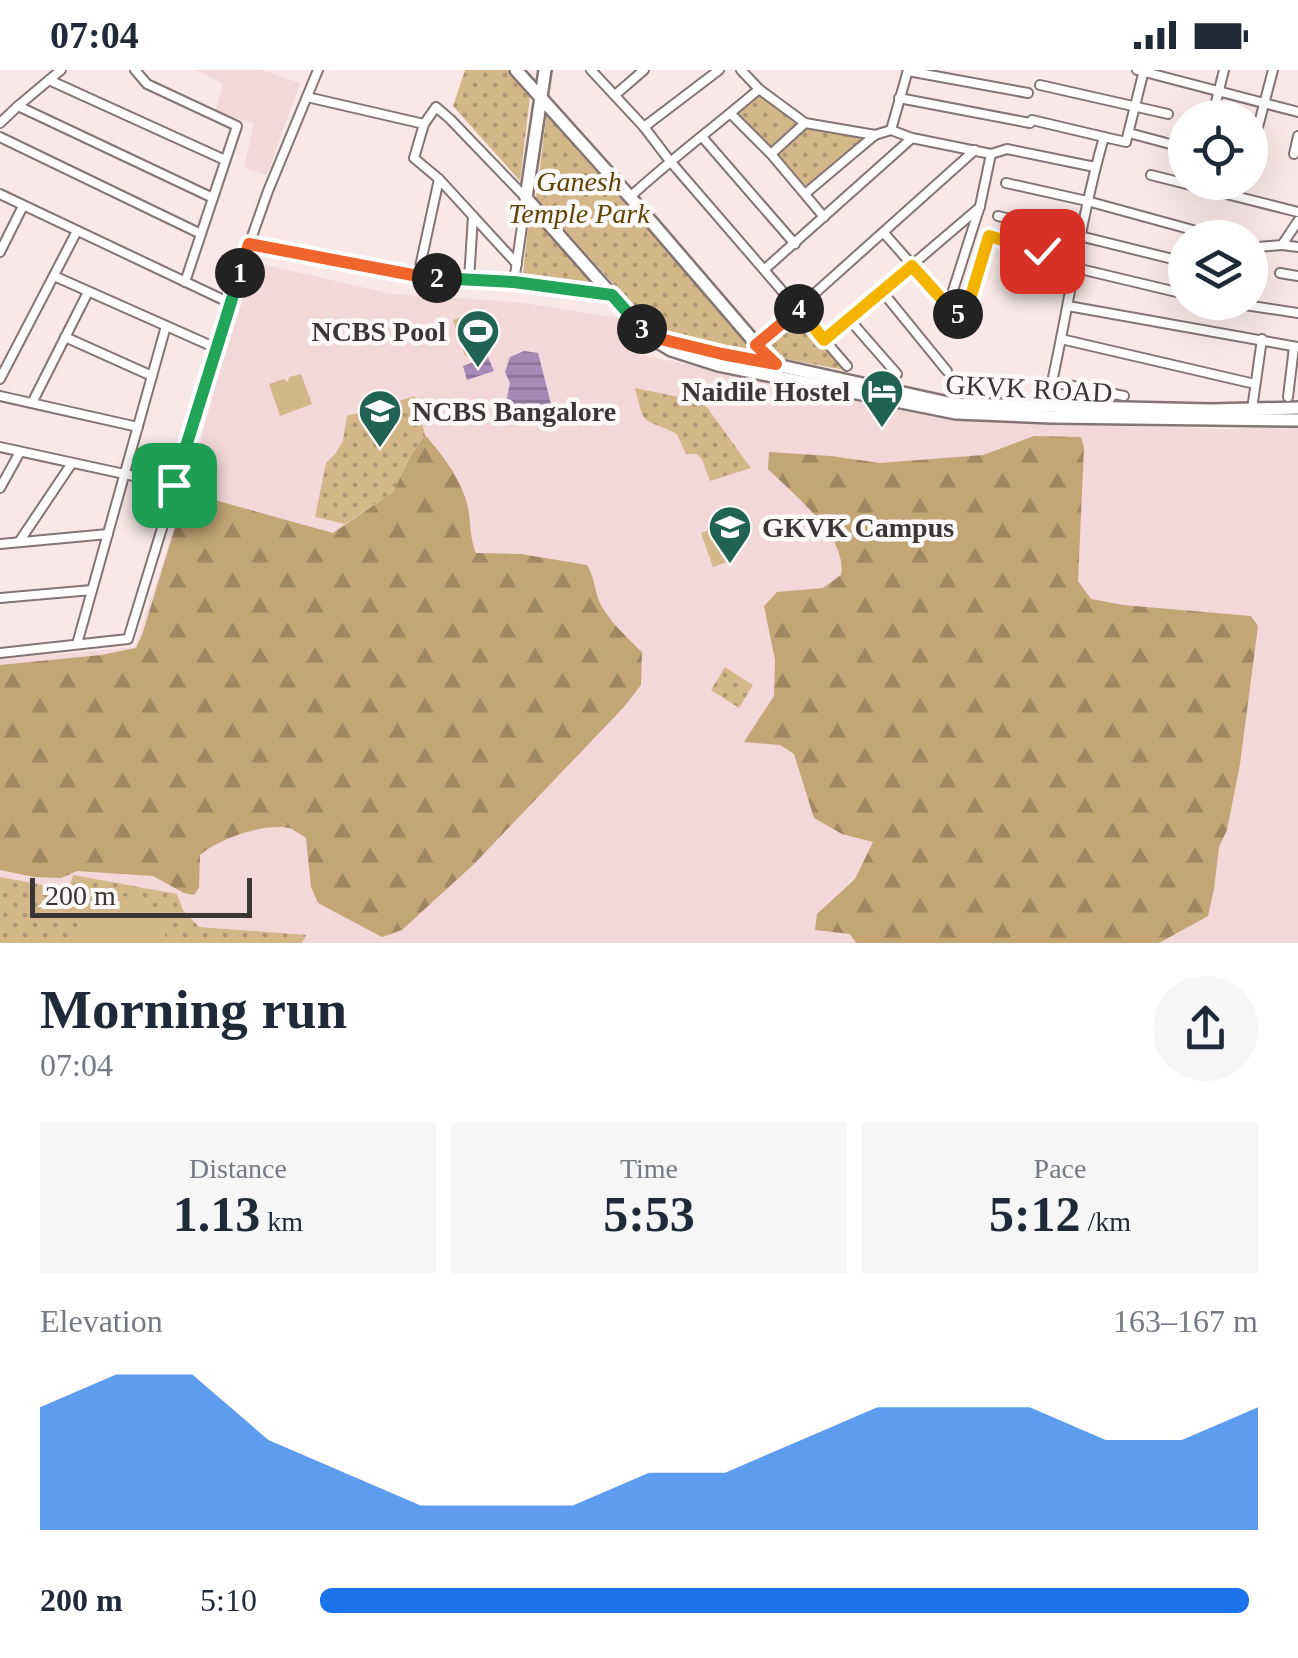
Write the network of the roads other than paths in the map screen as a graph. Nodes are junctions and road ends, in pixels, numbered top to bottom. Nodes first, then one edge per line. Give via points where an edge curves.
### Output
1 (61, 70) edge
2 (135, 70) edge
3 (318, 70) edge
4 (516, 70) edge
5 (545, 70) edge
6 (592, 70) edge
7 (644, 70) edge
8 (719, 70) edge
9 (741, 70) edge
10 (908, 70) edge
11 (1141, 70) edge
12 (1224, 70) edge
13 (1274, 70) edge
14 (49, 80) junction
15 (1040, 84) dead end
16 (759, 89) junction
17 (1028, 92) dead end
18 (1218, 92) junction
19 (614, 95) junction
20 (307, 97) junction
21 (540, 98) junction
22 (900, 98) junction
23 (1216, 100) edge
24 (1249, 100) edge
25 (1265, 100) edge
26 (1268, 105) edge
27 (18, 106) junction
28 (1135, 106) junction
29 (1298, 112) edge
30 (731, 114) junction
31 (1168, 114) dead end
32 (0, 123) edge
33 (805, 123) junction
34 (424, 124) junction
35 (644, 127) junction
36 (892, 130) junction
37 (1129, 134) junction
38 (875, 135) junction
39 (1298, 136) edge
40 (1104, 137) junction
41 (0, 138) edge
42 (703, 138) junction
43 (912, 138) junction
44 (1168, 144) edge
45 (975, 150) junction
46 (771, 154) junction
47 (991, 154) junction
48 (1294, 154) dead end
49 (226, 160) junction
50 (670, 161) junction
51 (1096, 167) junction
52 (1150, 175) dead end
53 (439, 178) junction
54 (1006, 183) dead end
55 (806, 193) junction
56 (0, 194) edge
57 (630, 197) junction
58 (213, 198) junction
59 (526, 198) junction
60 (1087, 201) junction
61 (23, 206) junction
62 (980, 206) junction
63 (1298, 212) edge
64 (473, 216) junction
65 (998, 216) dead end
66 (824, 217) junction
67 (1298, 221) edge
68 (1168, 223) edge
69 (77, 231) junction
70 (884, 232) junction
71 (201, 234) junction
72 (1082, 236) junction
73 (249, 244) junction
74 (795, 244) junction
75 (1282, 245) junction
76 (1268, 246) edge
77 (1298, 247) edge
78 (1042, 251) dead end
79 (0, 252) edge
80 (1168, 258) edge
81 (517, 264) junction
82 (912, 266) junction
83 (1076, 268) junction
84 (765, 269) junction
85 (1280, 273) dead end
86 (54, 276) junction
87 (418, 276) junction
88 (1298, 276) edge
89 (468, 280) junction
90 (185, 282) junction
91 (514, 282) junction
92 (881, 290) junction
93 (1168, 290) edge
94 (88, 292) junction
95 (612, 295) junction
96 (230, 303) junction
97 (948, 306) junction
98 (1068, 306) junction
99 (1268, 308) edge
100 (799, 309) junction
101 (1298, 313) edge
102 (848, 318) junction
103 (166, 326) junction
104 (648, 336) junction
105 (65, 337) junction
106 (824, 340) junction
107 (1061, 340) junction
108 (1262, 340) junction
109 (756, 345) junction
110 (1296, 347) edge
111 (216, 348) junction
112 (776, 364) junction
113 (847, 366) dead end
114 (947, 371) dead end
115 (788, 373) junction
116 (897, 374) dead end
117 (152, 376) junction
118 (0, 379) edge
119 (1255, 384) junction
120 (0, 396) edge
121 (1124, 396) dead end
122 (1288, 397) dead end
123 (32, 403) junction
124 (1298, 408) edge
125 (1252, 415) junction
126 (1298, 420) edge
127 (138, 427) junction
128 (0, 448) edge
129 (20, 452) junction
130 (72, 463) junction
131 (125, 474) junction
132 (174, 485) junction
133 (0, 488) edge
134 (108, 534) junction
135 (19, 542) junction
136 (0, 544) edge
137 (92, 590) junction
138 (0, 598) edge
139 (77, 644) junction
140 (0, 653) edge

1 - 14 street
2 - 49 street via 147,84 236,126
3 - 20 street
4 - 21 main road
5 - 21 main road
6 - 19 street
7 - 19 street
8 - 35 street
9 - 16 street
10 - 17 street
10 - 22 street
11 - 18 street
11 - 28 street
12 - 18 street
13 - 25 street
14 - 27 street
14 - 49 street
15 - 28 street
16 - 30 street
16 - 33 street
18 - 23 street
18 - 24 street
19 - 35 street
20 - 34 street
20 - 73 street
21 - 57 main road
21 - 59 main road
22 - 36 street
22 - 40 street
26 - 29 street
27 - 32 street
27 - 58 street
28 - 31 street
28 - 37 street
30 - 42 street
30 - 46 street
33 - 38 street
33 - 46 street
34 - 53 street via 414,158
34 - 59 street via 436,107
35 - 50 street
36 - 38 street
36 - 43 street
37 - 40 street via 1126,142
37 - 44 street
38 - 55 street
39 - 48 street
40 - 51 street
41 - 71 street
42 - 50 street
42 - 74 street
43 - 45 street
43 - 66 street
45 - 47 street
45 - 70 street
46 - 55 street
47 - 51 street via 1007,149
47 - 62 street
49 - 58 street
50 - 57 street
50 - 84 street
51 - 60 street
52 - 63 street
53 - 64 street
53 - 87 street
54 - 60 street
55 - 66 street
56 - 61 street
57 - 109 main road
58 - 71 street
59 - 81 street
59 - 95 main road, GKVK ROAD
60 - 68 street
60 - 72 street
61 - 69 street
61 - 79 street
62 - 82 street
62 - 97 street
64 - 81 street
64 - 89 street
65 - 72 street
66 - 74 street
67 - 75 street
69 - 86 street
69 - 90 street
70 - 82 street
70 - 100 street
71 - 90 street
72 - 80 street
72 - 83 street
73 - 87 street
73 - 96 street
74 - 84 street
75 - 76 street
75 - 77 street
78 - 97 street via 989,236 964,319
81 - 91 street
82 - 92 street
82 - 97 street
83 - 93 street
83 - 98 street
84 - 100 street
85 - 88 street
86 - 94 street
86 - 118 street
87 - 89 street
89 - 91 street
90 - 96 street
91 - 95 street
92 - 102 street
92 - 114 street
94 - 103 street
94 - 105 street
95 - 104 main road, GKVK ROAD
96 - 111 street
98 - 107 street
98 - 108 street
99 - 101 street
100 - 106 street
100 - 109 street
102 - 106 street
102 - 116 street
103 - 111 street
103 - 117 street
104 - 112 main road, GKVK ROAD
104 - 115 main road, GKVK ROAD via 718,364
105 - 117 street
105 - 123 street
106 - 113 street
107 - 119 street
107 - 121 street via 1052,382
108 - 110 street
108 - 119 street
109 - 112 main road
110 - 122 street
111 - 132 street
112 - 115 main road, GKVK ROAD
115 - 125 main road, GKVK ROAD via 956,413
117 - 127 street
119 - 125 street
120 - 123 street
123 - 127 street
124 - 125 main road, GKVK ROAD
125 - 126 main road, GKVK ROAD
127 - 131 street
128 - 129 street
129 - 130 street
129 - 133 street
130 - 131 street
130 - 135 street
131 - 132 street
131 - 134 street
132 - 139 street via 128,639
134 - 135 street
134 - 137 street
135 - 136 street
137 - 138 street
137 - 139 street
139 - 140 street

